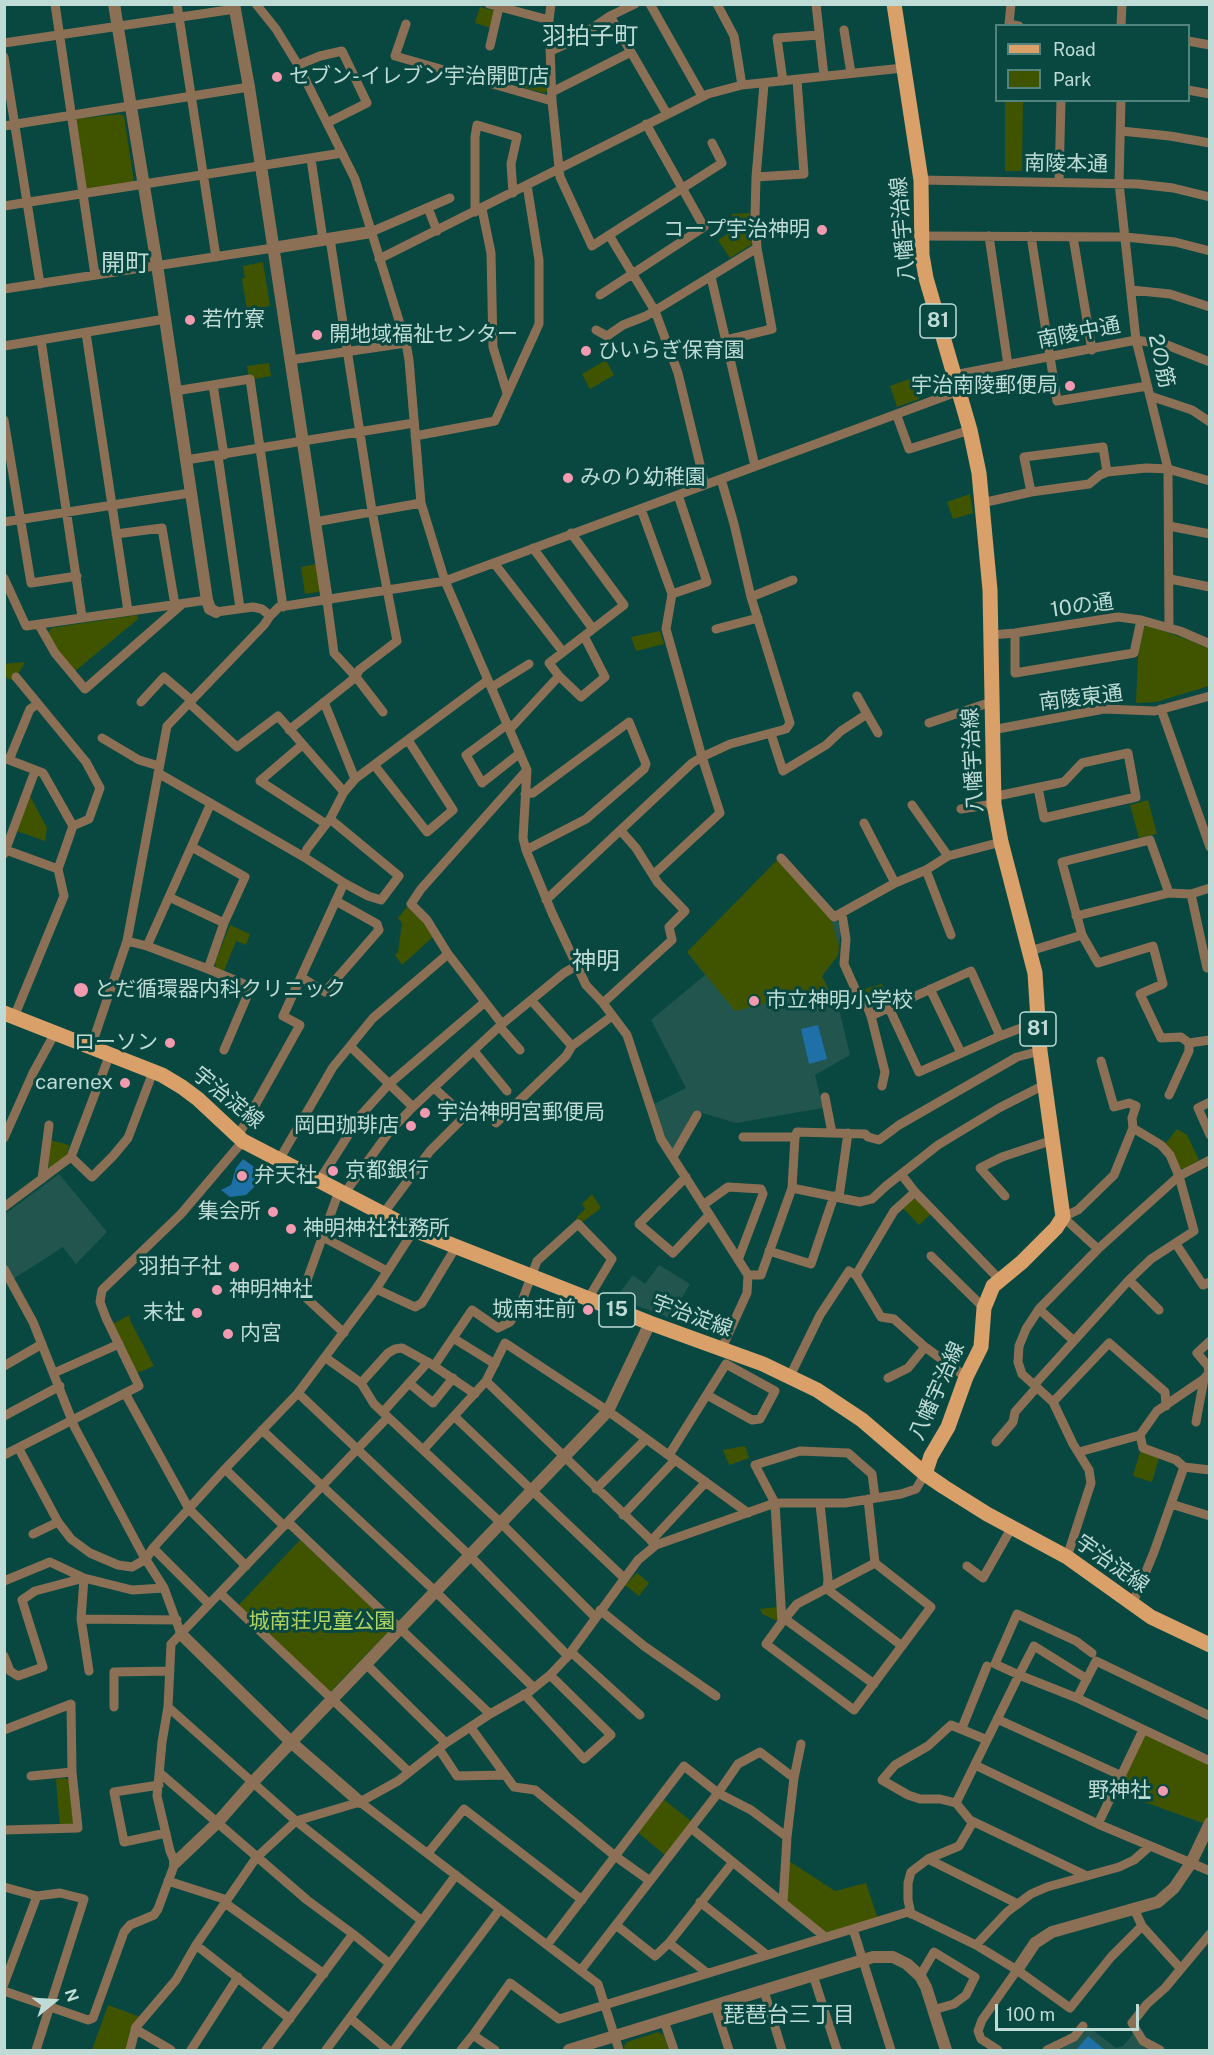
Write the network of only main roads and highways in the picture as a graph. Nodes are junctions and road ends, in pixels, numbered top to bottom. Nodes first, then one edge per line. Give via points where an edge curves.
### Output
1 (894, 4) edge
2 (9, 1015) edge
3 (925, 1474) junction
4 (1209, 1645) edge

1 - 3 main road, 八幡宇治線 / 81 via 921,180 926,278 970,429 982,503 990,590 993,798 1035,973 1040,1051 1063,1217 1022,1262 993,1286 984,1308 981,1347
2 - 3 main road, 宇治淀線 / 15 via 182,1087 241,1139 414,1230 727,1356 790,1376 862,1420
3 - 4 main road, 宇治淀線 / 15 via 1067,1557 1151,1617

